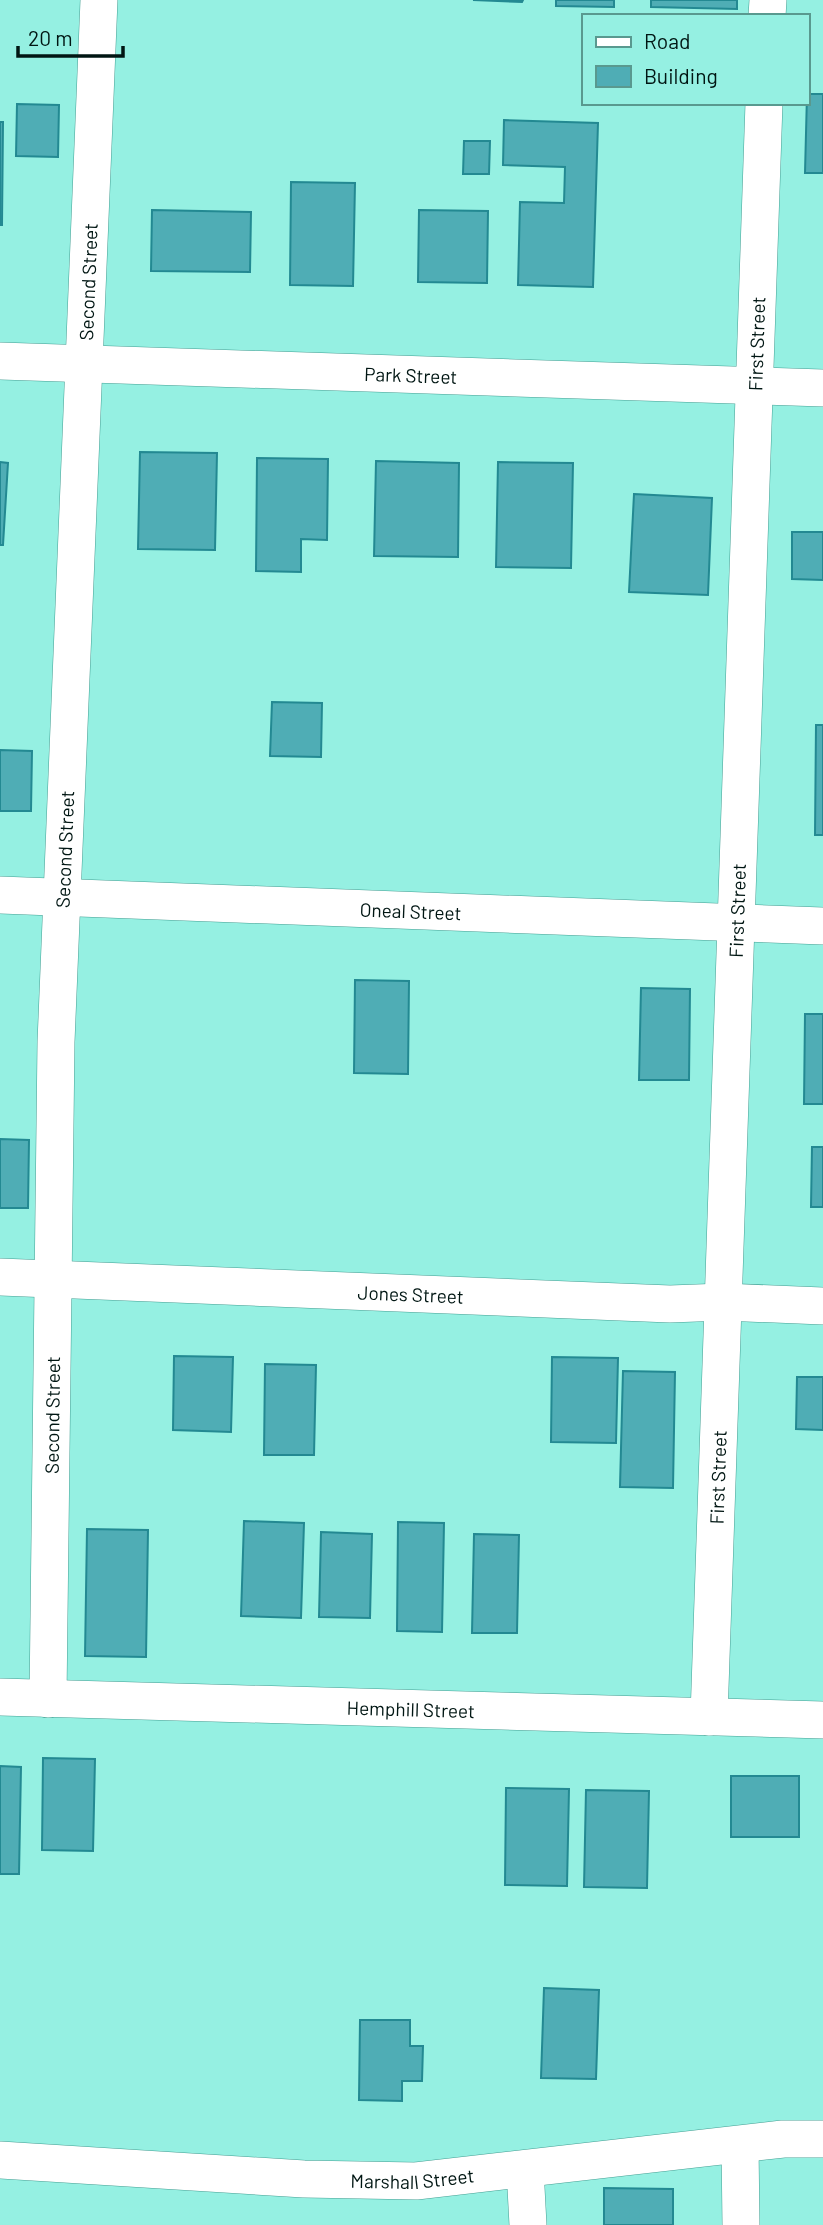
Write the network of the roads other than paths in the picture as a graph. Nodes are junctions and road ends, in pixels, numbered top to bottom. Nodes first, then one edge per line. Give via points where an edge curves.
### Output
1 (99, 0) edge
2 (764, 105) edge
3 (0, 362) edge
4 (85, 364) junction
5 (753, 386) junction
6 (823, 388) edge
7 (0, 895) edge
8 (64, 897) junction
9 (735, 922) junction
10 (823, 926) edge
11 (0, 1277) edge
12 (54, 1279) junction
13 (723, 1302) junction
14 (823, 1306) edge
15 (0, 1697) edge
16 (48, 1699) junction
17 (709, 1717) junction
18 (823, 1720) edge
19 (823, 2139) edge
20 (740, 2144) junction
21 (0, 2160) edge
22 (525, 2169) junction
23 (528, 2225) edge
24 (741, 2225) edge

1 - 4 street, Second Street
2 - 5 street, First Street
3 - 4 street, Park Street
4 - 5 street, Park Street
4 - 8 street, Second Street
5 - 6 street, Park Street
5 - 9 street, First Street
7 - 8 street, Oneal Street
8 - 9 street, Oneal Street
8 - 12 street, Second Street via 56,1042
9 - 10 street, Oneal Street
9 - 13 street, First Street
11 - 12 street, Jones Street
12 - 13 street, Jones Street via 670,1304
12 - 16 street, Second Street
13 - 14 street, Jones Street
13 - 17 street, First Street
15 - 16 street, Hemphill Street
16 - 17 street, Hemphill Street
17 - 18 street, Hemphill Street
19 - 20 street, Marshall Street
20 - 22 street, Marshall Street
20 - 24 street
21 - 22 street, Marshall Street via 304,2179 416,2181
22 - 23 street

